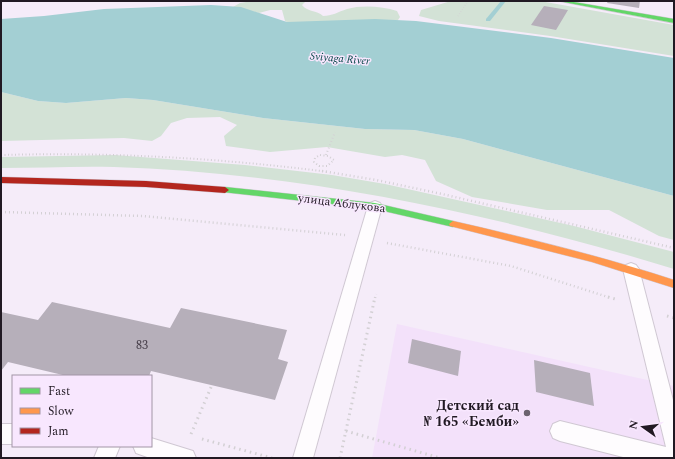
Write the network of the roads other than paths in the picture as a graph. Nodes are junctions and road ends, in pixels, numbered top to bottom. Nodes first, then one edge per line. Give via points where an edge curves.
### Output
1 (560, 1) edge
2 (674, 21) edge
3 (1, 180) edge
4 (375, 206) junction
5 (631, 269) junction
6 (674, 284) edge
7 (560, 431) dead end
8 (1, 434) edge
9 (12, 434) edge
10 (674, 442) edge
11 (110, 447) edge
12 (147, 447) edge
13 (104, 458) edge
14 (186, 458) edge
15 (303, 458) edge
16 (668, 458) edge

1 - 2 street
3 - 4 street, улица Аблукова via 146,184
4 - 5 street, улица Аблукова via 511,237
4 - 15 lane
5 - 6 street, улица Аблукова
5 - 10 lane
7 - 16 lane
8 - 9 lane
11 - 13 lane
12 - 14 lane

